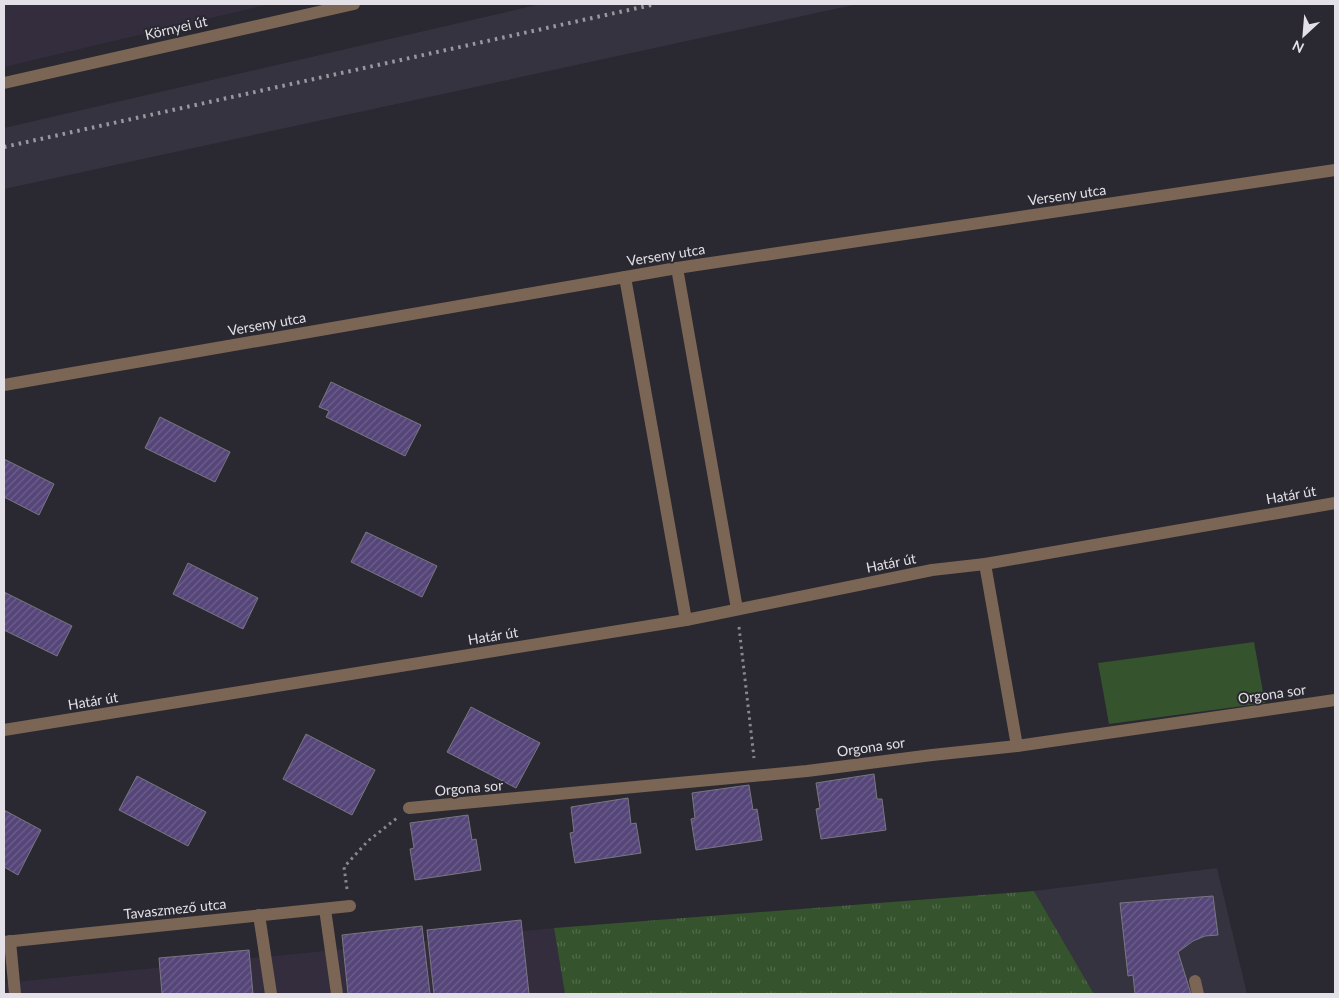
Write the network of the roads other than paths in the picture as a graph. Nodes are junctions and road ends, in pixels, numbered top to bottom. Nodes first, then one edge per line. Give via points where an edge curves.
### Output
1 (354, 4) edge
2 (4, 83) edge
3 (1335, 170) edge
4 (677, 268) junction
5 (626, 277) junction
6 (4, 385) edge
7 (1335, 503) edge
8 (985, 564) junction
9 (737, 609) junction
10 (686, 620) junction
11 (1335, 700) edge
12 (4, 730) edge
13 (1017, 746) junction
14 (409, 808) road end
15 (350, 906) road end
16 (325, 909) junction
17 (258, 915) junction
18 (7, 942) edge
19 (1194, 981) dead end
20 (15, 994) edge
21 (271, 994) edge
22 (337, 994) edge
23 (1198, 994) edge

1 - 2 street, Környei út
3 - 4 street, Verseny utca
4 - 5 street, Verseny utca
4 - 9 street
5 - 6 street, Verseny utca
5 - 10 street
7 - 8 street, Határ út
8 - 9 street, Határ út via 932,570
8 - 13 street
9 - 10 street, Határ út
10 - 12 street, Határ út
11 - 13 street, Orgona sor
13 - 14 street, Orgona sor via 757,776
15 - 16 street, Tavaszmező utca
16 - 17 street, Tavaszmező utca
16 - 22 street
17 - 18 street, Tavaszmező utca
17 - 21 street
18 - 20 street
19 - 23 street

